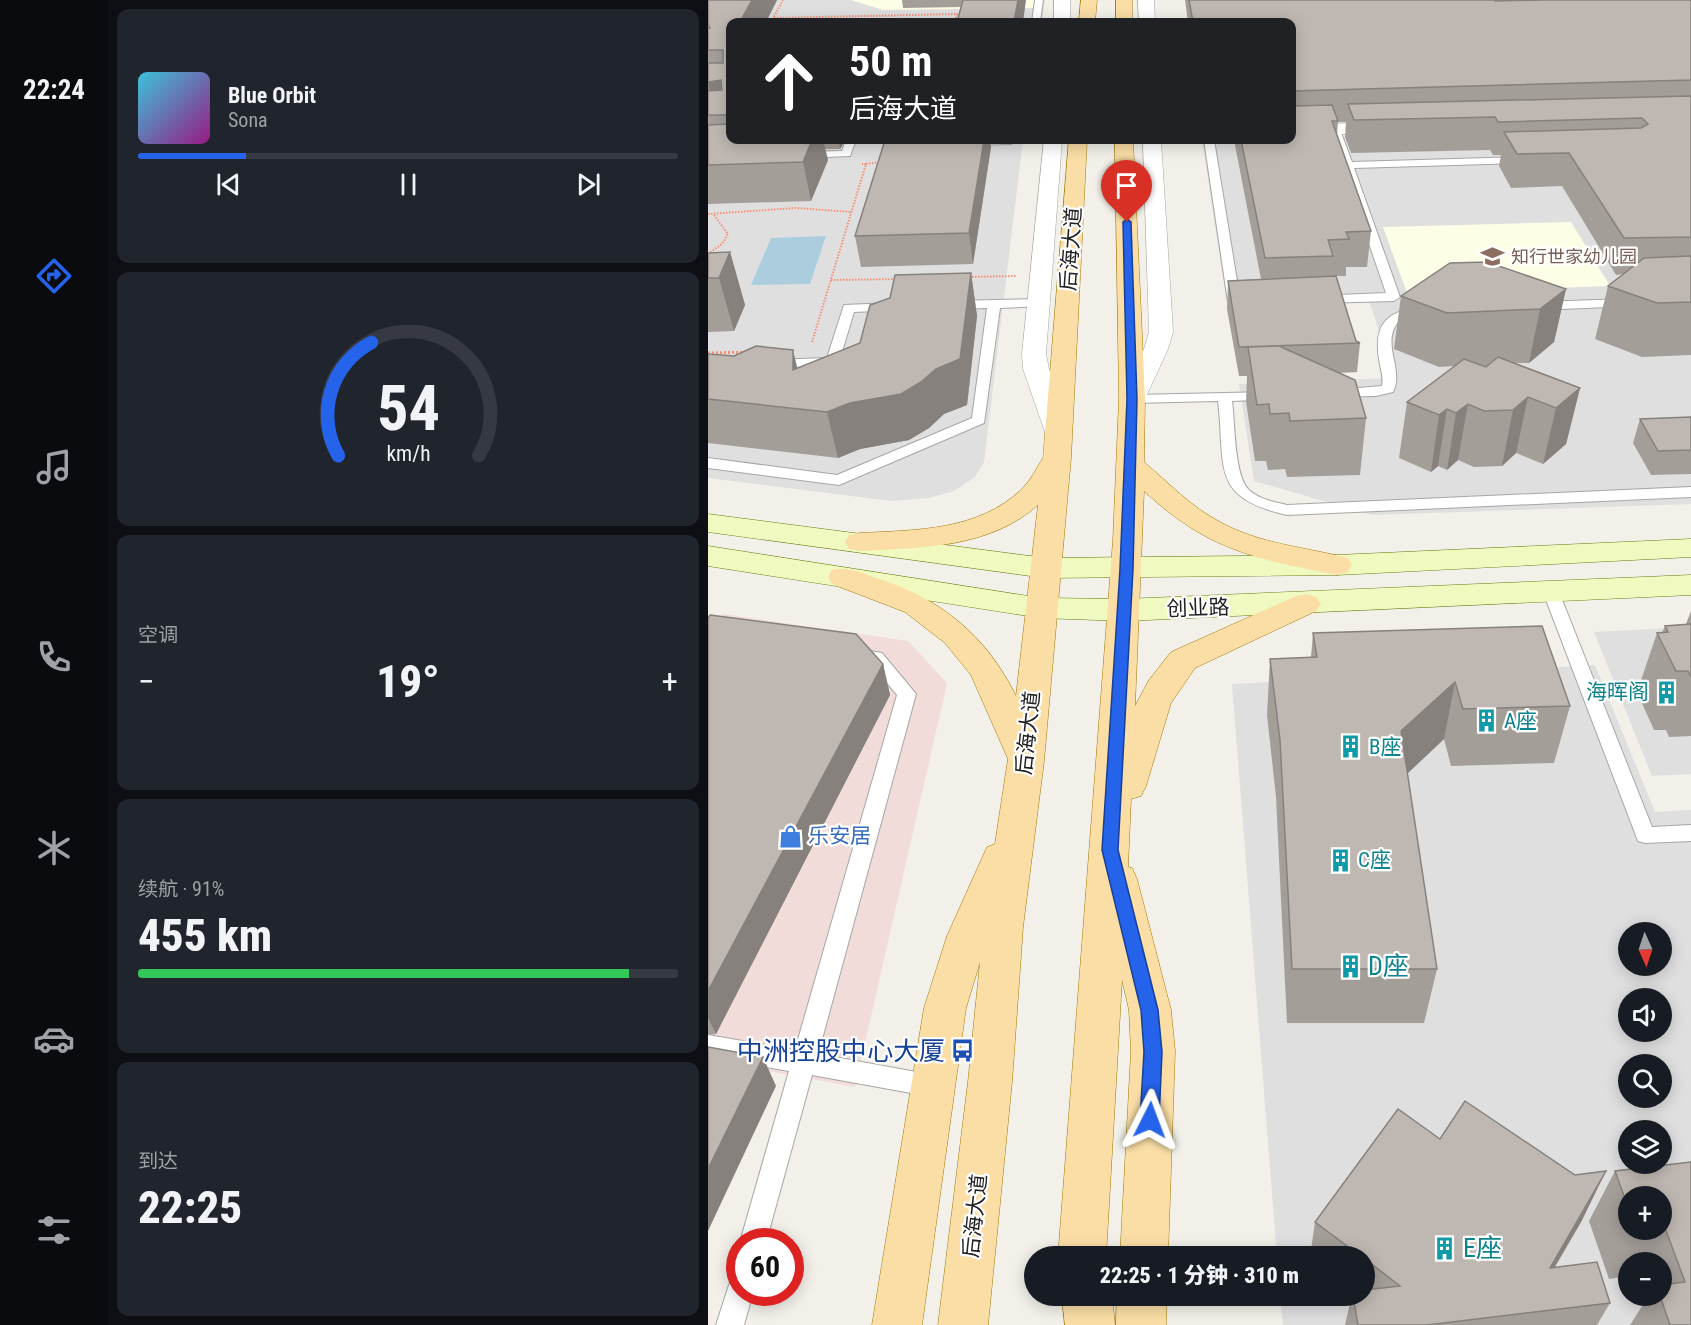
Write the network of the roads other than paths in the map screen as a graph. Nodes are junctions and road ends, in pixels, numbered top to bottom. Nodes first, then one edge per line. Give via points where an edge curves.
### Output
1 (1039, 0) edge
2 (1062, 0) edge
3 (1089, 0) edge
4 (1124, 0) edge
5 (1146, 0) edge
6 (1037, 18) edge
7 (1062, 18) edge
8 (1087, 18) edge
9 (1124, 18) edge
10 (1147, 18) edge
11 (1406, 128) edge
12 (1296, 130) edge
13 (1335, 130) junction
14 (850, 144) edge
15 (1053, 144) edge
16 (1078, 144) edge
17 (1124, 144) edge
18 (1152, 144) edge
19 (1210, 144) edge
20 (789, 156) edge
21 (1538, 159) edge
22 (1347, 165) junction
23 (1303, 300) edge
24 (1246, 302) edge
25 (1039, 303) junction
26 (1635, 303) edge
27 (994, 304) junction
28 (938, 306) edge
29 (1530, 306) edge
30 (904, 307) edge
31 (1436, 310) edge
32 (753, 358) edge
33 (1318, 394) edge
34 (1283, 396) edge
35 (1226, 398) junction
36 (1132, 399) junction
37 (1058, 445) junction
38 (708, 463) edge
39 (1130, 464) junction
40 (1691, 492) edge
41 (708, 523) edge
42 (860, 542) junction
43 (1691, 548) edge
44 (708, 556) edge
45 (1337, 565) junction
46 (1045, 568) junction
47 (1127, 569) junction
48 (843, 577) junction
49 (1691, 585) edge
50 (1551, 592) junction
51 (1305, 604) junction
52 (1041, 608) junction
53 (1125, 610) junction
54 (842, 652) edge
55 (1026, 761) junction
56 (1018, 818) junction
57 (1691, 833) edge
58 (1110, 850) junction
59 (708, 1046) edge
60 (803, 1063) junction
61 (933, 1086) junction
62 (757, 1228) edge
63 (1085, 1246) edge
64 (1144, 1246) edge
65 (736, 1306) edge
66 (1079, 1306) edge
67 (1087, 1306) edge
68 (1142, 1306) edge
69 (962, 1319) edge
70 (730, 1325) edge
71 (897, 1325) edge
72 (1077, 1325) edge
73 (1090, 1325) edge
74 (1141, 1325) edge

1 - 6 lane
2 - 7 street
3 - 8 main road
4 - 9 main road
5 - 10 street
11 - 13 street
12 - 13 street
13 - 22 lane
14 - 20 lane via 846,154
15 - 25 street
16 - 37 main road, 后海大道
17 - 36 main road
18 - 36 street via 1161,332
19 - 24 lane via 1234,302
21 - 22 lane
22 - 23 lane via 1394,297
25 - 27 lane
25 - 37 street via 1036,369
26 - 29 lane
27 - 28 lane
27 - 38 lane via 979,420 839,480
30 - 32 lane via 849,308 833,362
31 - 33 lane via 1413,310 1389,323 1383,337 1388,389
34 - 35 lane
35 - 36 lane
35 - 40 lane via 1236,482 1263,505 1287,510
36 - 39 main road
37 - 42 main road via 1032,495 996,520 932,537
37 - 46 main road, 后海大道
39 - 45 main road via 1208,528 1236,541
39 - 47 main road
41 - 42 main road, 创业路
42 - 46 main road, 创业路
43 - 45 main road, 创业路
44 - 48 main road, 创业路
45 - 47 main road, 创业路
46 - 47 main road, 创业路
46 - 52 main road, 后海大道
47 - 53 main road
48 - 52 main road, 创业路
48 - 55 main road via 915,604 969,647 996,685
49 - 50 main road, 创业路
50 - 51 main road, 创业路
50 - 57 lane via 1645,835
51 - 53 main road, 创业路
51 - 58 main road via 1183,660 1168,675 1155,696
52 - 53 main road, 创业路
52 - 55 main road, 后海大道
53 - 58 main road
54 - 60 lane via 876,657 907,694
55 - 56 main road, 后海大道
56 - 61 main road via 956,967 945,1008
56 - 69 main road, 后海大道
58 - 63 main road
58 - 64 main road via 1150,1020 1153,1052
59 - 60 lane
60 - 61 lane
60 - 62 lane
61 - 71 main road
65 - 70 lane
66 - 72 main road
67 - 73 main road
68 - 74 main road

